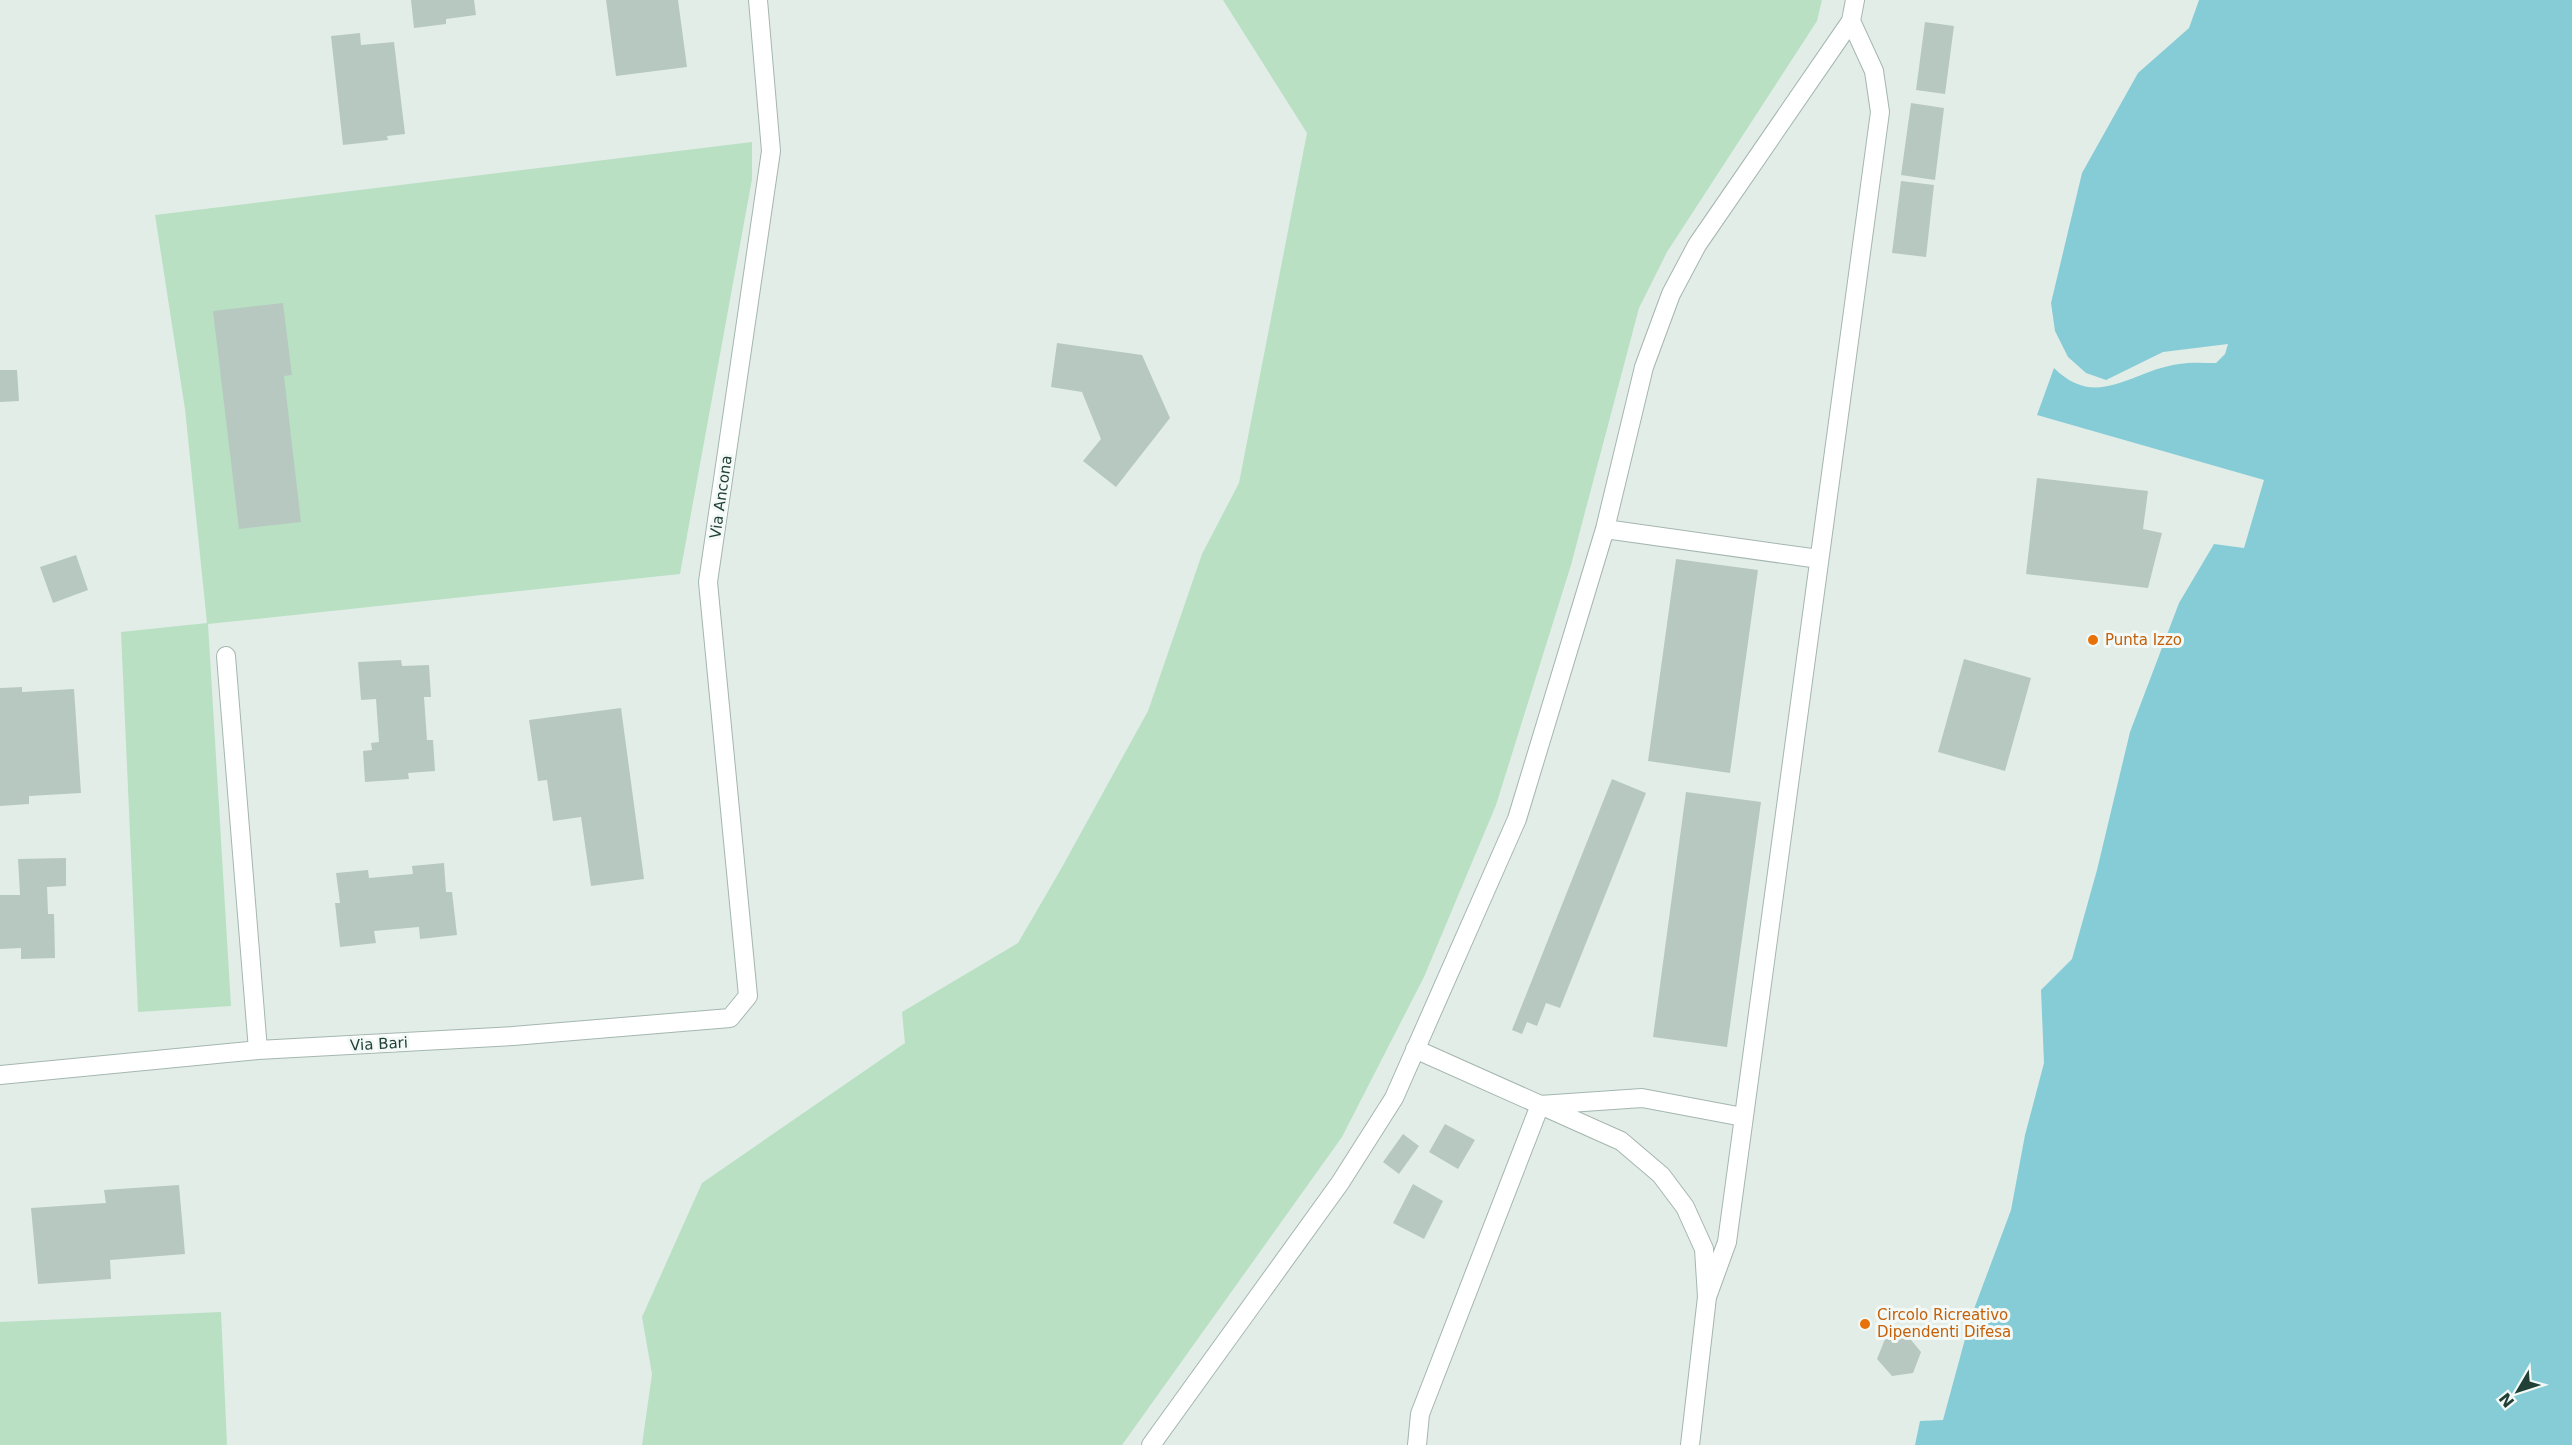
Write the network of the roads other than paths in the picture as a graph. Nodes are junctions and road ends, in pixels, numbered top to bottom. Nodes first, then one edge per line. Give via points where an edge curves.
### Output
1 (759, 0) edge
2 (1855, 0) edge
3 (1851, 21) junction
4 (1605, 529) junction
5 (1819, 559) junction
6 (226, 656) dead end
7 (748, 996) joint
8 (1415, 1049) junction
9 (258, 1050) junction
10 (0, 1075) edge
11 (1540, 1105) junction
12 (1743, 1117) junction
13 (1707, 1297) junction
14 (1151, 1445) edge
15 (1417, 1445) edge
16 (1690, 1445) edge

1 - 7 street, Via Ancona via 771,151 708,582
2 - 3 street
3 - 4 street via 1697,245 1671,294 1644,367
3 - 5 street via 1874,71 1880,112
4 - 5 street
4 - 8 street via 1517,819
5 - 12 street
6 - 9 street
7 - 9 street, Via Bari via 730,1018 513,1036
8 - 11 street
8 - 14 street via 1394,1098 1340,1183
9 - 10 street, Via Bari
11 - 12 street via 1642,1098
11 - 13 street via 1621,1142 1661,1175 1684,1207 1704,1249
11 - 15 street via 1420,1414
12 - 13 street via 1727,1242
13 - 16 street

